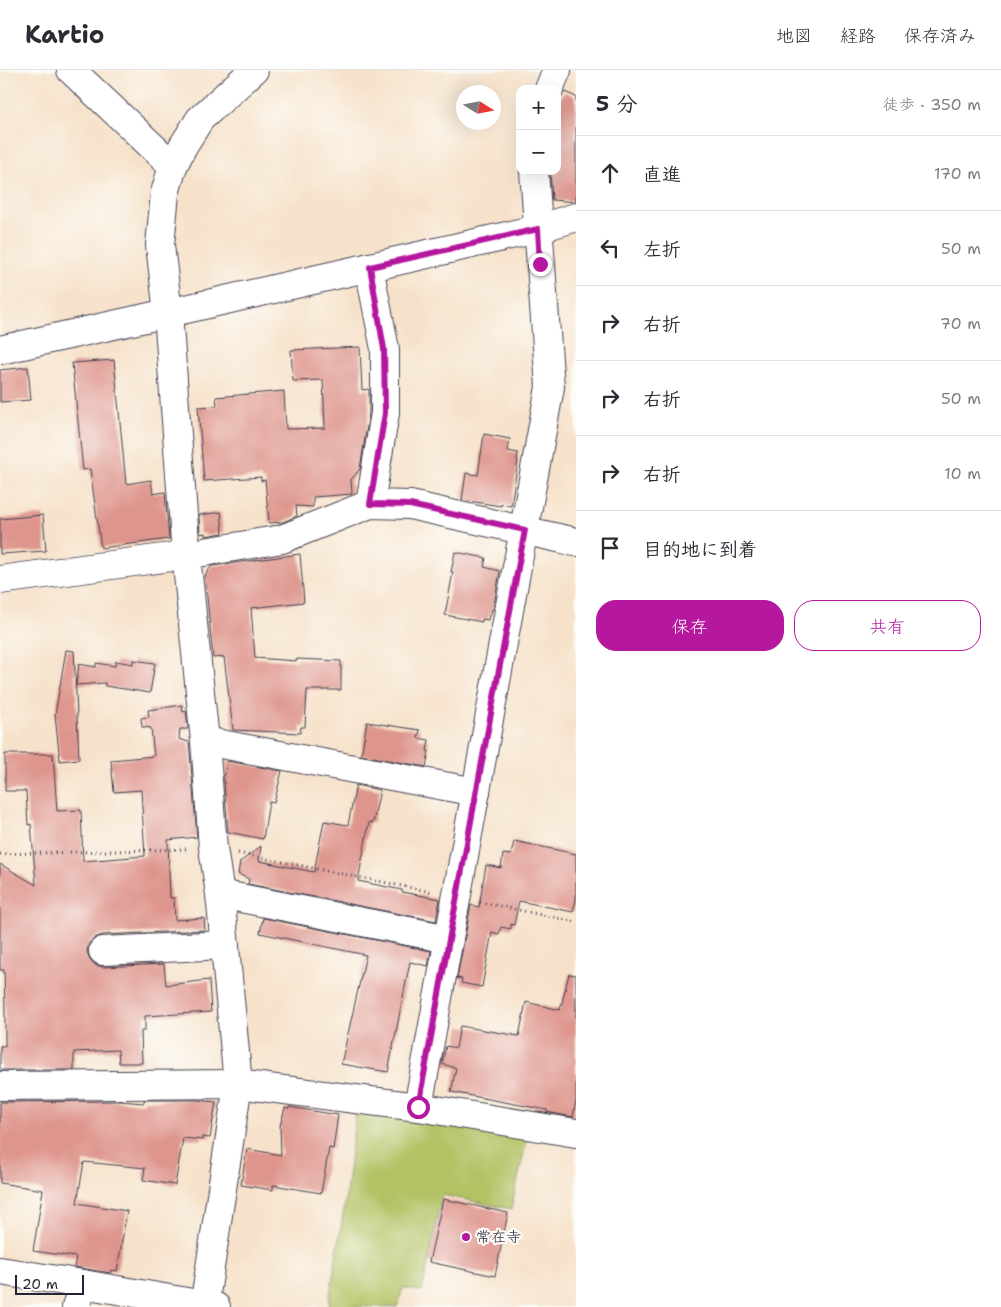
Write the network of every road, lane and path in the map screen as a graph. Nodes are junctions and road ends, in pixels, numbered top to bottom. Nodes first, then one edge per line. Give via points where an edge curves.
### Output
1 (71, 70) edge
2 (254, 70) edge
3 (557, 70) edge
4 (551, 85) edge
5 (173, 166) junction
6 (534, 175) edge
7 (576, 217) edge
8 (538, 229) junction
9 (370, 267) junction
10 (168, 313) junction
11 (0, 350) edge
12 (370, 504) junction
13 (525, 530) junction
14 (576, 542) edge
15 (186, 555) junction
16 (0, 580) edge
17 (205, 741) junction
18 (476, 792) junction
19 (213, 848) junction
20 (0, 854) edge
21 (220, 894) junction
22 (457, 896) junction
23 (576, 922) edge
24 (449, 939) junction
25 (225, 946) junction
26 (103, 951) dead end
27 (238, 1084) junction
28 (0, 1086) edge
29 (418, 1107) junction
30 (576, 1133) edge
31 (0, 1271) edge
32 (79, 1295) edge
33 (208, 1306) edge

1 - 5 street
2 - 5 street via 200,119
3 - 4 street
5 - 10 street via 165,193 160,245
6 - 8 street
7 - 8 street
8 - 9 street
8 - 13 street via 550,387
9 - 10 street
9 - 12 street via 384,349 385,404
10 - 11 street
10 - 15 street
12 - 13 street via 410,505
12 - 15 street via 282,539
13 - 14 street
13 - 18 street
15 - 16 street
15 - 17 street
17 - 18 street
17 - 19 street
18 - 22 street
19 - 20 path
19 - 21 street
19 - 22 path
21 - 24 street
21 - 25 street
22 - 23 path
22 - 24 street
24 - 29 street
25 - 26 street
25 - 27 street
27 - 28 street
27 - 29 street
27 - 33 street
29 - 30 street
31 - 32 street
32 - 33 street

